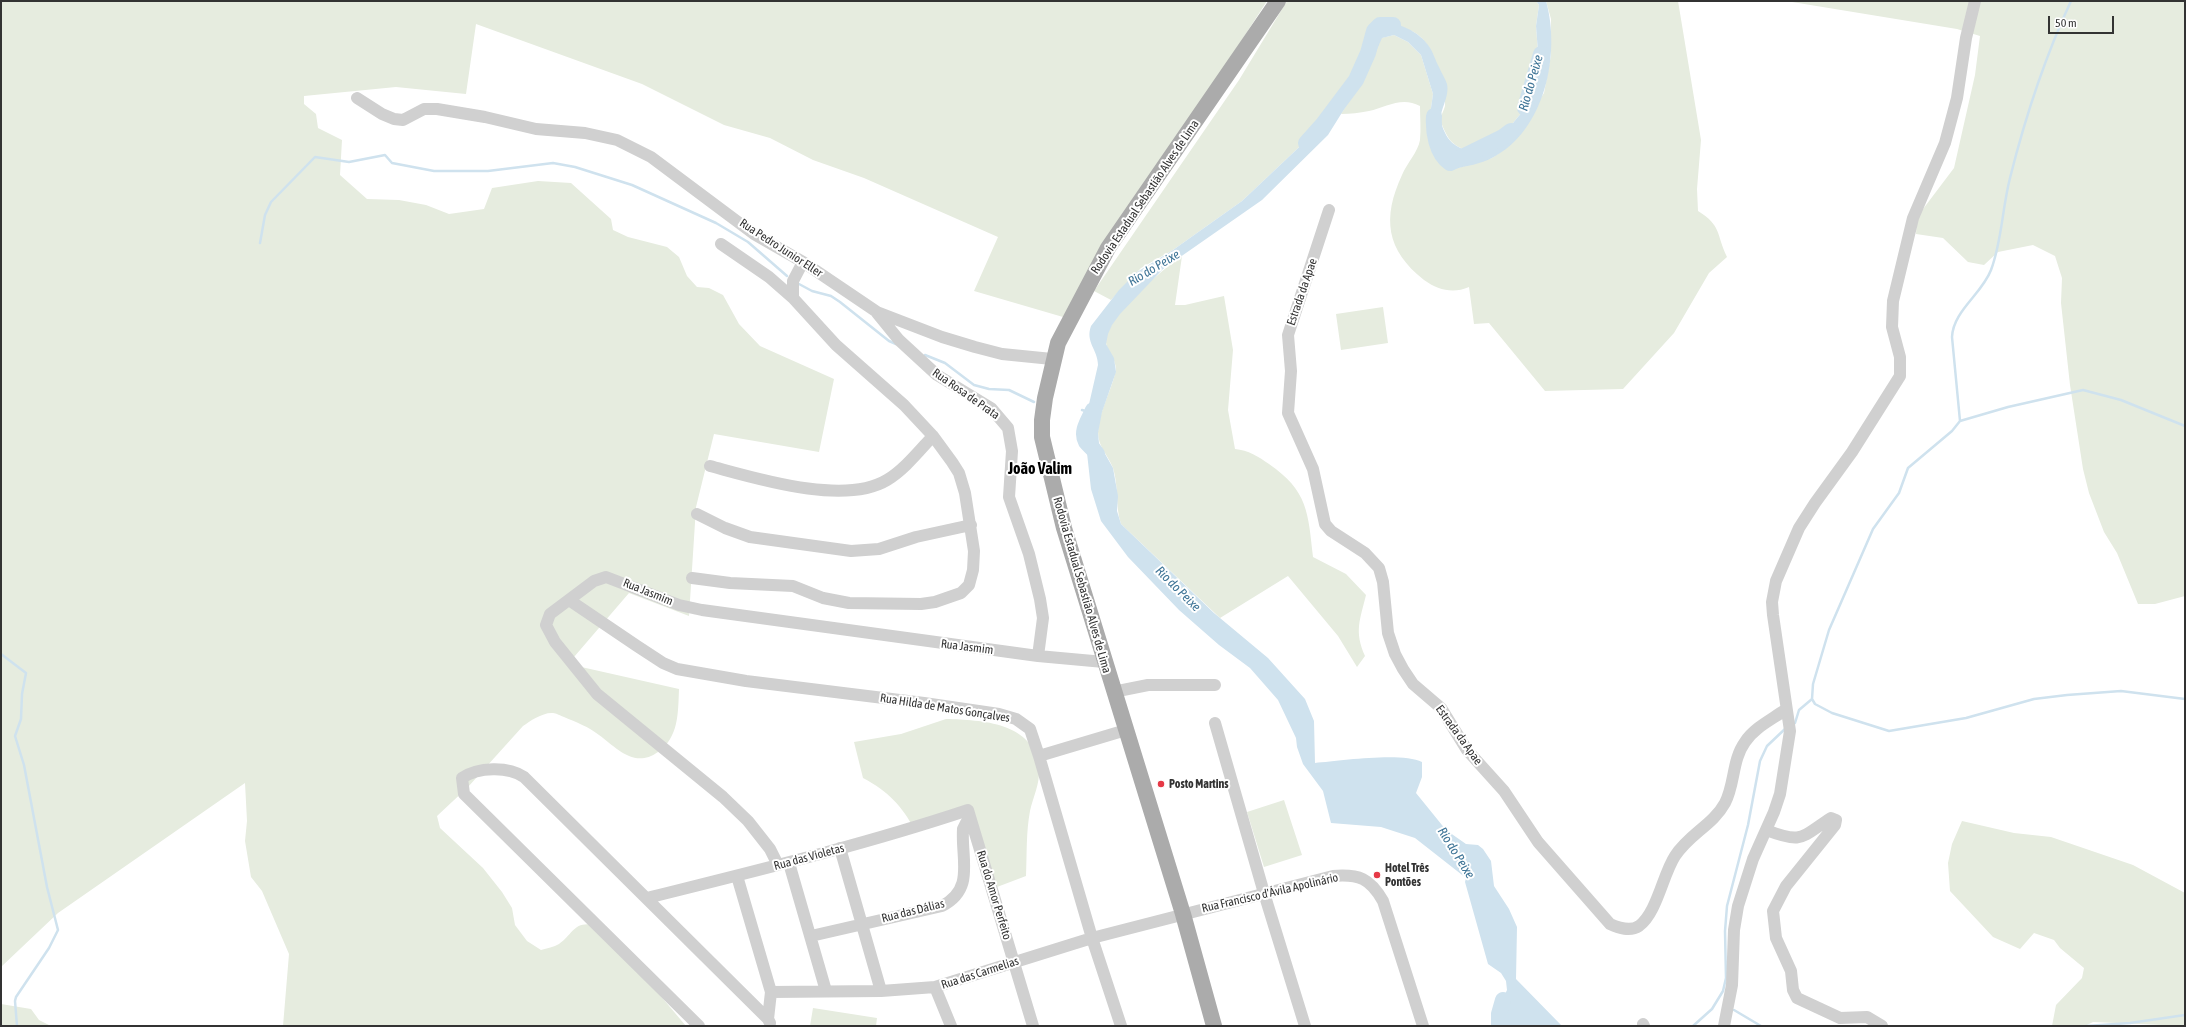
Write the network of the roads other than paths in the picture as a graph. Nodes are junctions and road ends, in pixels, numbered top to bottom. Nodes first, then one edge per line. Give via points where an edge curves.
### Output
1 (1278, 1) edge
2 (1975, 1) edge
3 (357, 98) dead end
4 (1329, 210) dead end
5 (721, 244) dead end
6 (803, 262) junction
7 (794, 298) junction
8 (877, 312) junction
9 (1052, 359) junction
10 (933, 436) junction
11 (710, 466) dead end
12 (697, 514) dead end
13 (971, 525) junction
14 (692, 578) dead end
15 (569, 600) junction
16 (1038, 656) junction
17 (1104, 662) junction
18 (1215, 685) dead end
19 (1114, 692) junction
20 (1787, 721) junction
21 (1215, 723) dead end
22 (1126, 730) junction
23 (1039, 756) junction
24 (970, 815) junction
25 (1766, 830) junction
26 (840, 848) junction
27 (783, 864) junction
28 (736, 876) junction
29 (1264, 893) junction
30 (648, 898) junction
31 (1183, 914) junction
32 (862, 924) junction
33 (811, 936) junction
34 (1092, 938) junction
35 (1014, 962) junction
36 (935, 987) junction
37 (826, 991) junction
38 (880, 991) junction
39 (771, 992) junction
40 (770, 1022) edge
41 (699, 1026) edge
42 (951, 1026) edge
43 (1033, 1026) edge
44 (1121, 1026) edge
45 (1214, 1026) edge
46 (1305, 1026) edge
47 (1423, 1026) edge
48 (1724, 1026) edge
49 (1882, 1026) edge

1 - 9 main road, Rodovia Estadual Sebastião Alves de Lima via 1108,248 1065,326
2 - 20 street via 1966,38 1957,98 1945,143 1913,218 1893,301 1892,327 1900,357 1900,376 1852,452 1806,516 1783,561 1776,581 1772,602
3 - 6 street, Rua Pedro Junior Eller via 394,119 403,120 418,111 429,109 472,114 536,129 603,136 632,146 711,200 754,234
4 - 20 street, Estrada da Apae via 1292,318 1287,346 1291,371 1288,413 1313,469 1325,524 1331,531 1364,553 1379,568 1383,582 1388,633 1402,670 1413,684 1441,708 1467,750 1512,801 1538,842 1610,924 1623,929 1641,925 1674,856 1690,838 1710,823 1725,802 1738,753 1743,744 1757,729
5 - 7 street via 769,277
6 - 7 street via 793,281
6 - 8 street, Rua Pedro Junior Eller
7 - 10 street via 836,345 904,405
8 - 9 street, Rua Pedro Junior Eller via 975,347 1002,354
8 - 16 street, Rua Rosa de Prata via 900,340 937,375 991,408 1008,428 1012,452 1009,497 1029,554 1043,618
9 - 17 main road, Rodovia Estadual Sebastião Alves de Lima via 1042,420 1045,454
10 - 11 street via 887,480 851,490 829,491 761,480
10 - 13 street via 959,473
12 - 13 street via 730,530 750,536 851,551 879,549 916,537
13 - 14 street via 974,551 969,585 961,593 935,602 849,603 823,598 793,586
15 - 16 street, Rua Jasmim via 594,581 606,577 679,605 702,610
15 - 23 street, Rua Hilda de Matos Gonçalves via 663,663 677,669 746,681 999,714 1016,719 1030,729
15 - 27 street, Rua Jasmim via 550,614 546,625 571,663 597,694 723,797 748,821
16 - 17 street, Rua Jasmim
17 - 19 main road, Rodovia Estadual Sebastião Alves de Lima
18 - 19 street via 1148,685
19 - 22 main road, Rodovia Estadual Sebastião Alves de Lima
20 - 25 street via 1780,794
21 - 29 street
22 - 23 street
22 - 31 main road, Rodovia Estadual Sebastião Alves de Lima
23 - 34 street, Rua Hilda de Matos Gonçalves
24 - 26 street, Rua das Violetas
24 - 32 street, Rua das Dálias via 963,829 964,879 957,897 942,906
24 - 35 street, Rua do Amor Perfeito
25 - 48 street via 1753,859 1738,906 1734,930 1732,985
25 - 49 street via 1798,838 1807,836 1831,818 1836,820 1835,825 1796,873 1778,901 1773,916 1776,938 1791,971 1793,990 1797,998 1840,1018 1867,1017
26 - 27 street, Rua das Violetas
26 - 32 street
27 - 28 street, Rua das Violetas
27 - 33 street
28 - 30 street, Rua das Violetas
28 - 39 street
29 - 31 street, Rua Francisco d'Ávila Apolinário
29 - 46 street
29 - 47 street, Rua Francisco d'Ávila Apolinário via 1333,876 1349,875 1364,879 1374,886 1383,901
30 - 40 street
30 - 41 street via 518,773 490,770 462,778 464,794
31 - 34 street, Rua das Carmelias
31 - 45 main road, Rodovia Estadual Sebastião Alves de Lima
32 - 33 street, Rua das Dálias
32 - 38 street
33 - 37 street
34 - 35 street, Rua das Carmelias
34 - 44 street, Rua Hilda de Matos Gonçalves
35 - 36 street, Rua das Carmelias
35 - 43 street, Rua do Amor Perfeito
36 - 38 street, Rua das Carmelias
36 - 42 street
37 - 38 street, Rua das Carmelias
37 - 39 street, Rua das Carmelias
39 - 40 street

